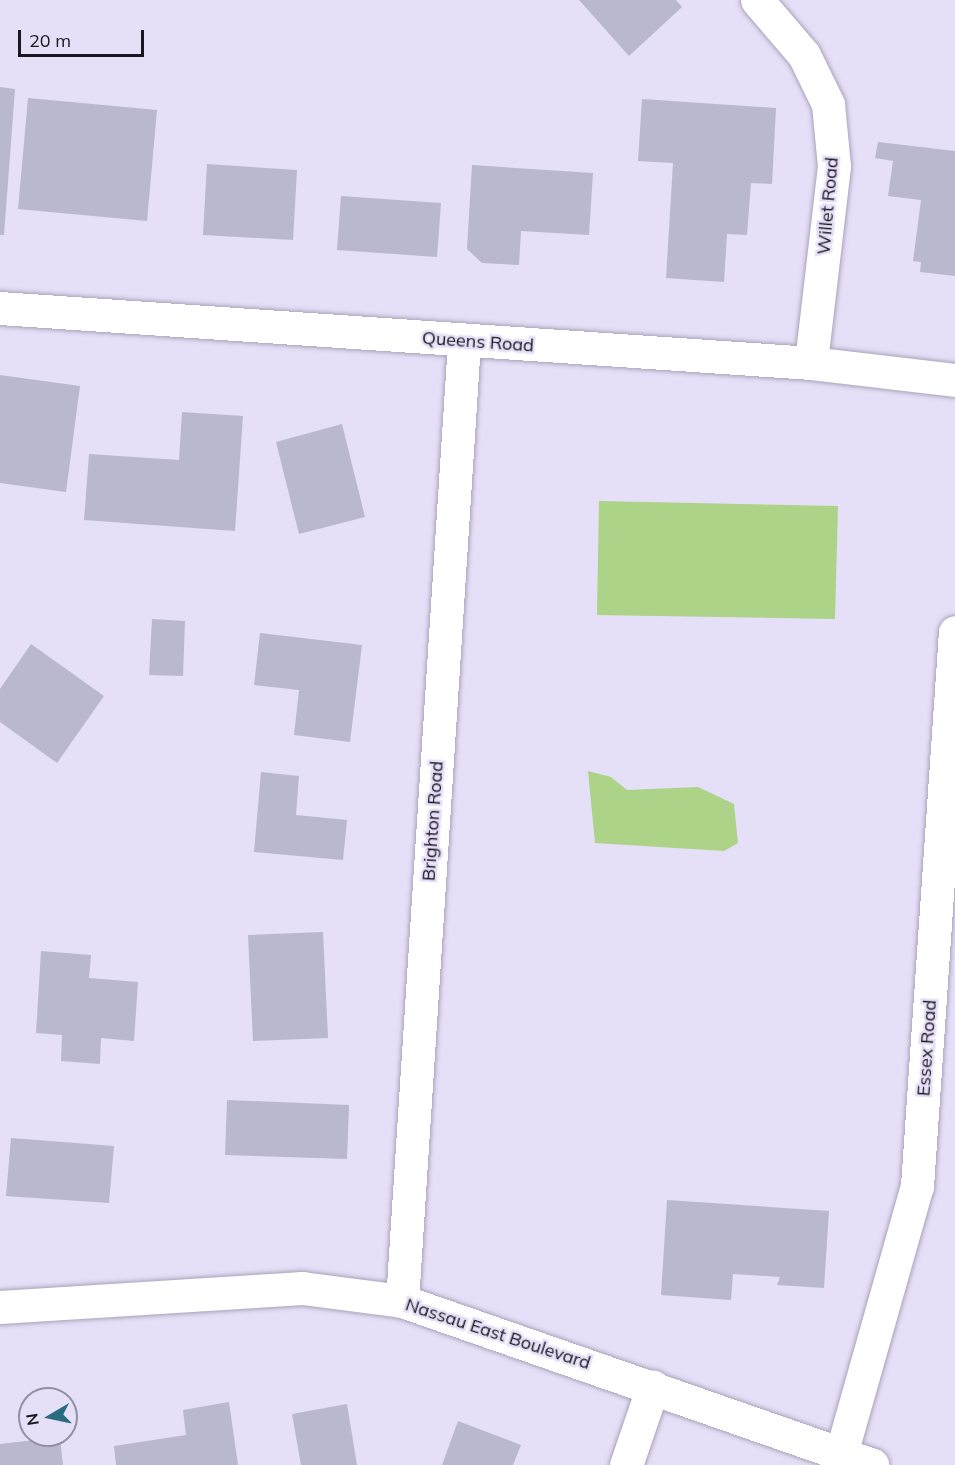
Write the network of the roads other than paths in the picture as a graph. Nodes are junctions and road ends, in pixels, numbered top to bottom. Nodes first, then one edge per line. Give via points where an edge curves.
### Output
1 (757, 0) edge
2 (0, 308) edge
3 (464, 342) junction
4 (812, 363) junction
5 (955, 380) edge
6 (955, 632) edge
7 (402, 1301) junction
8 (0, 1307) edge
9 (653, 1386) junction
10 (841, 1454) junction
11 (626, 1465) edge
12 (872, 1465) edge

1 - 4 street, Willet Road via 804,55 828,104 834,166
2 - 3 street, Queens Road
3 - 4 street, Queens Road
3 - 7 street, Brighton Road
4 - 5 street, Queens Road
6 - 10 street, Essex Road via 917,1186
7 - 8 street, Nassau East Boulevard via 302,1288
7 - 9 street, Nassau East Boulevard
9 - 10 street, Nassau East Boulevard
9 - 11 street
10 - 12 street, Nassau East Boulevard

